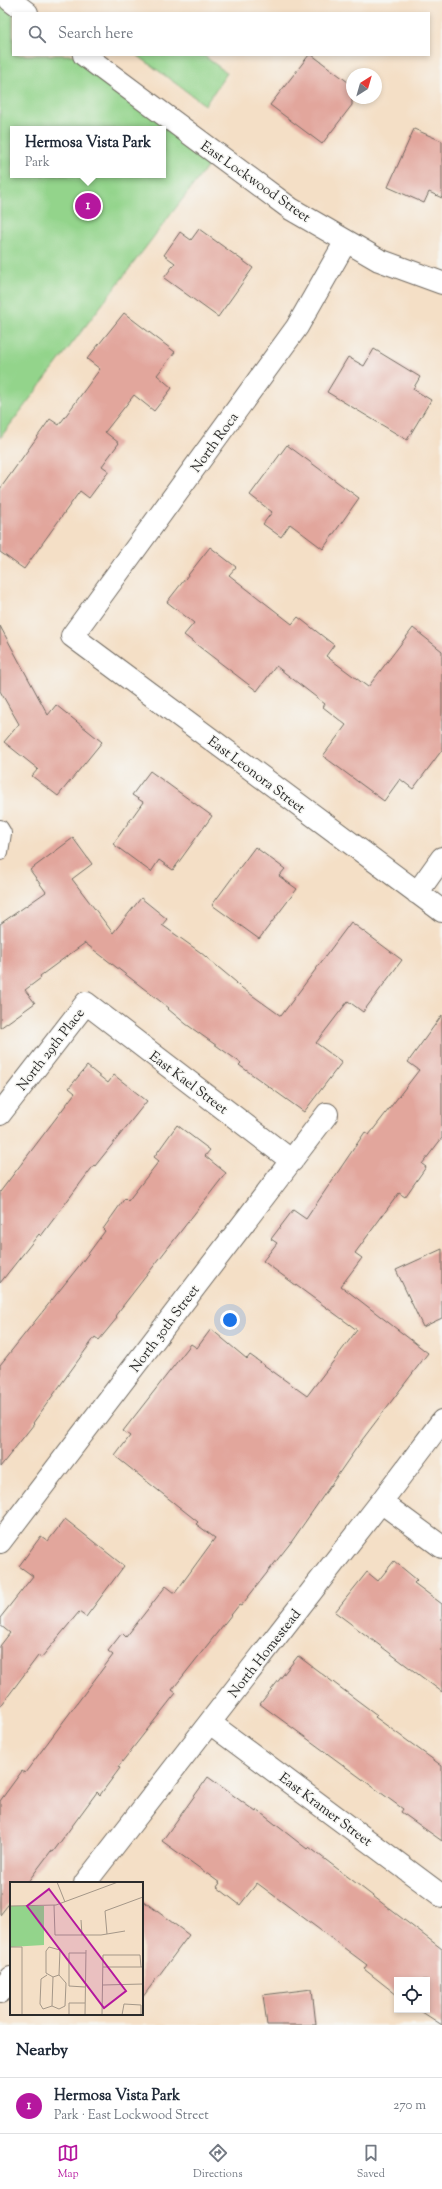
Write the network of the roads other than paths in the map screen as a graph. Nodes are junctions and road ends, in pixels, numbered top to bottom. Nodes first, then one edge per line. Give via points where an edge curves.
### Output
1 (10, 0) edge
2 (27, 12) edge
3 (85, 56) edge
4 (346, 241) junction
5 (442, 283) edge
6 (72, 636) joint
7 (0, 828) edge
8 (0, 852) edge
9 (442, 858) edge
10 (417, 893) junction
11 (442, 911) edge
12 (86, 1003) joint
13 (0, 1114) edge
14 (327, 1114) dead end
15 (292, 1161) junction
16 (442, 1421) edge
17 (381, 1502) junction
18 (0, 1542) edge
19 (442, 1547) edge
20 (210, 1722) junction
21 (86, 1882) edge
22 (442, 1896) edge
23 (10, 1979) edge
24 (0, 1992) edge

1 - 2 street
3 - 4 street, East Lockwood Street via 291,209
4 - 5 street, East Lockwood Street via 379,260
4 - 6 street, North Roca via 297,327
6 - 10 street, East Leonora Street
7 - 8 lane via 3,833
9 - 10 street
10 - 11 street, East Leonora Street
12 - 13 street, North 29th Place
12 - 15 street, East Kael Street
14 - 15 street, North 30th Street
15 - 18 street, North 30th Street
16 - 17 street, North Homestead
17 - 19 street
17 - 20 street, North Homestead
20 - 21 street, North Homestead
20 - 22 street, East Kramer Street
23 - 24 street

